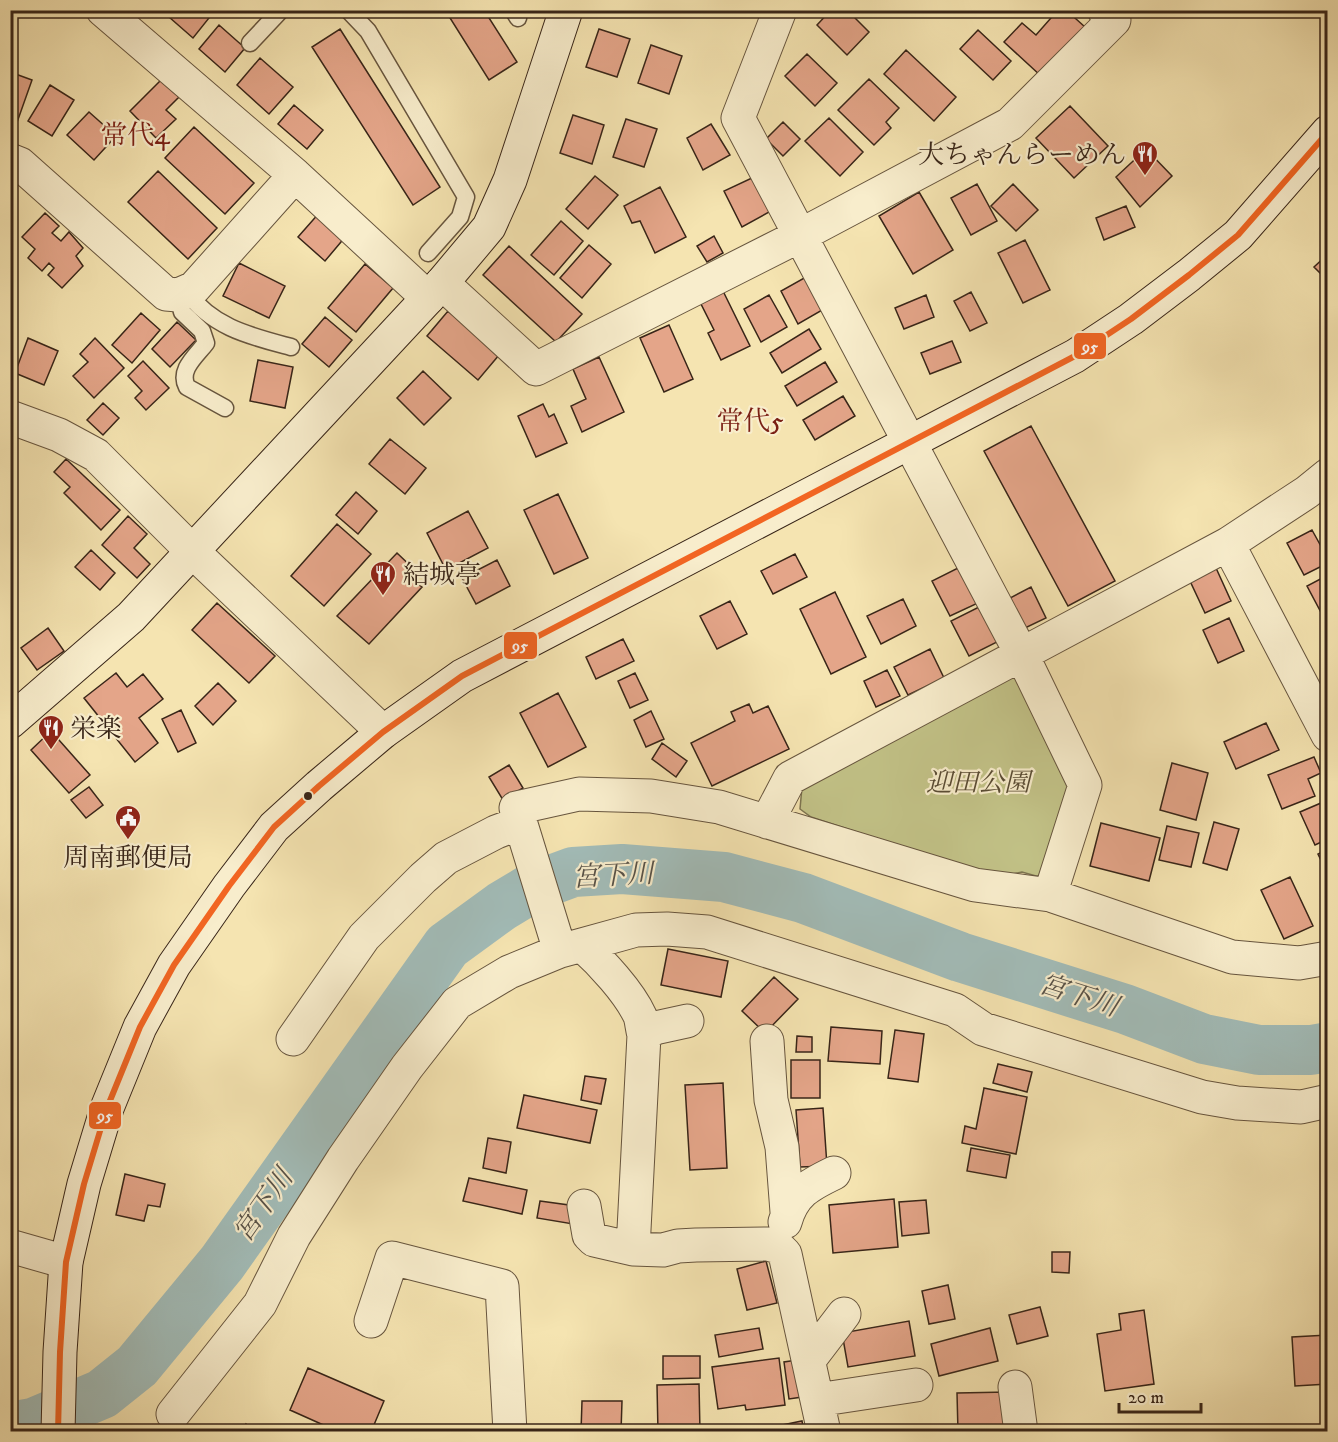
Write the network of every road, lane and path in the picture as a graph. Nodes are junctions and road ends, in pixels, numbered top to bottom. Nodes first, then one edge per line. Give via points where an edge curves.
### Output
1 (103, 10) edge
2 (281, 10) edge
3 (348, 10) edge
4 (566, 10) edge
5 (780, 10) edge
6 (1104, 10) edge
7 (250, 43) dead end
8 (1328, 132) edge
9 (10, 160) edge
10 (295, 175) junction
11 (801, 235) junction
12 (428, 253) dead end
13 (435, 291) junction
14 (182, 293) junction
15 (291, 347) dead end
16 (225, 408) dead end
17 (10, 417) edge
18 (909, 442) junction
19 (1328, 475) edge
20 (1228, 544) junction
21 (192, 551) junction
22 (1021, 653) junction
23 (10, 722) edge
24 (383, 732) junction
25 (1328, 735) edge
26 (766, 822) junction
27 (522, 827) junction
28 (1050, 895) junction
29 (566, 946) junction
30 (1328, 958) edge
31 (687, 1021) dead end
32 (644, 1035) junction
33 (293, 1039) dead end
34 (767, 1041) dead end
35 (1328, 1101) edge
36 (834, 1173) dead end
37 (584, 1206) dead end
38 (787, 1212) junction
39 (10, 1246) edge
40 (778, 1247) junction
41 (633, 1249) junction
42 (66, 1262) junction
43 (844, 1314) dead end
44 (371, 1320) dead end
45 (809, 1360) junction
46 (916, 1385) dead end
47 (1015, 1388) dead end
48 (173, 1414) dead end
49 (821, 1416) edge
50 (58, 1431) edge
51 (510, 1431) edge
52 (1021, 1431) edge

1 - 10 street
2 - 7 lane
3 - 12 lane via 368,31 466,197 460,217
4 - 13 street via 494,217
5 - 11 street via 738,118
6 - 11 street via 1113,20 1010,124
8 - 18 street via 1238,235 1131,319 1075,356
9 - 14 street via 20,164 166,294
10 - 13 street
10 - 14 street via 194,288
11 - 13 street via 536,369
11 - 18 street
13 - 21 street
14 - 15 lane via 213,318 250,336
14 - 16 lane via 182,312 202,331 206,343 186,367 184,382
17 - 21 street via 59,435 96,455
18 - 22 street
18 - 24 street via 462,676
19 - 20 street
20 - 22 street
20 - 25 street
21 - 23 street via 131,617
21 - 24 street
22 - 26 street via 790,778
22 - 28 street via 1085,785
24 - 42 street via 274,827 174,965 140,1027 107,1108
26 - 27 street via 719,807 651,795 579,794 516,808
26 - 28 street via 975,885
27 - 29 street
27 - 33 street via 496,832 446,858 423,878 364,937
28 - 30 street via 1232,957 1299,963
29 - 32 street via 603,964 640,1017
29 - 35 street via 636,930 707,932 955,1010 983,1029 1202,1097 1301,1107
29 - 48 street via 509,972 457,1003 344,1159 294,1236 260,1304
31 - 32 street via 655,1028
32 - 41 street
34 - 38 street
36 - 38 street via 807,1186
37 - 41 street via 589,1235 594,1240
38 - 40 street
39 - 42 street
40 - 41 street via 741,1244 678,1246 663,1251
40 - 45 street via 785,1254
42 - 50 street
43 - 45 street
44 - 51 street via 392,1258 502,1286
45 - 49 street
46 - 49 street
47 - 52 street

